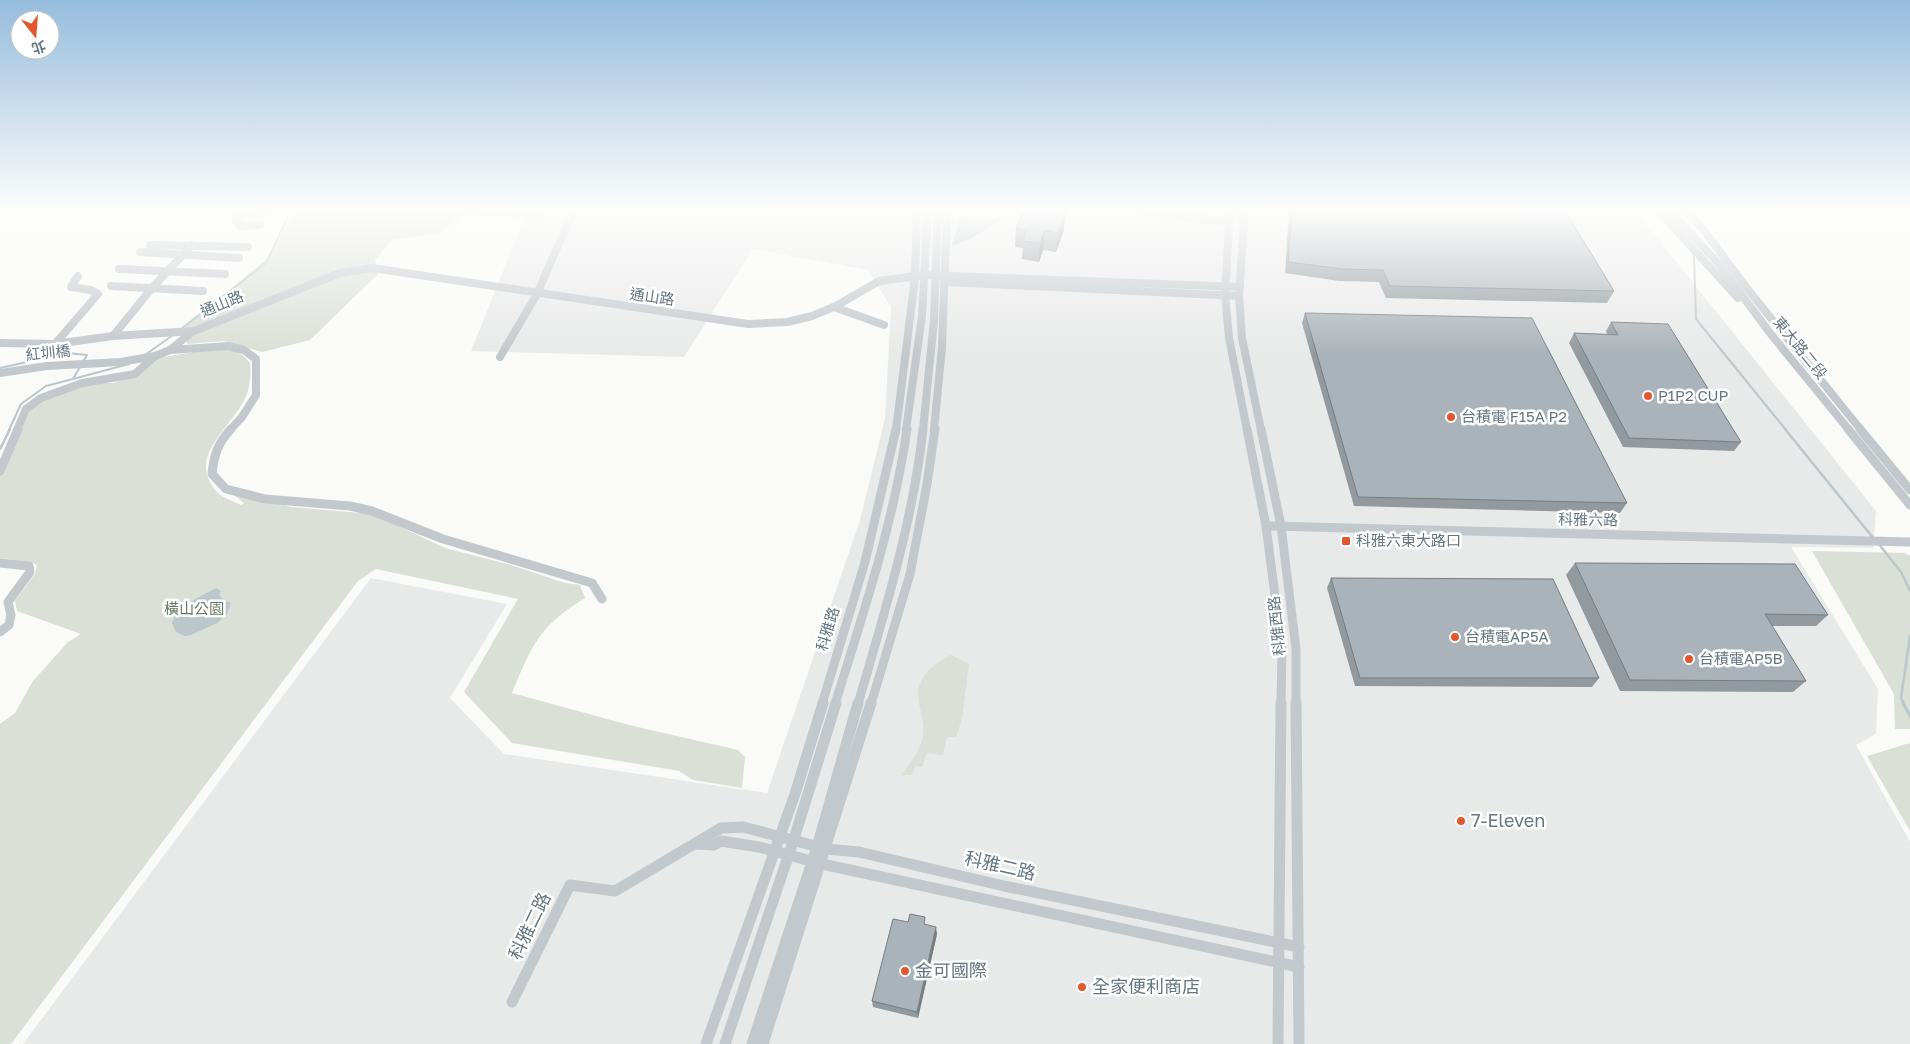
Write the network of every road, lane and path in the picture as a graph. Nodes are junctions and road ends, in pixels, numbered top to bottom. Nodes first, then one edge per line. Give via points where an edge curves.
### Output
1 (180, 258) edge
2 (234, 258) edge
3 (238, 258) dead end
4 (553, 258) edge
5 (920, 258) edge
6 (923, 258) edge
7 (940, 258) edge
8 (943, 258) edge
9 (1227, 258) edge
10 (1241, 258) edge
11 (1701, 258) edge
12 (1713, 258) edge
13 (1725, 258) edge
14 (119, 269) dead end
15 (168, 271) junction
16 (225, 274) dead end
17 (78, 276) dead end
18 (921, 278) junction
19 (941, 278) junction
20 (111, 286) dead end
21 (152, 288) junction
22 (1225, 291) junction
23 (203, 292) dead end
24 (1239, 292) junction
25 (537, 294) junction
26 (834, 308) junction
27 (884, 324) dead end
28 (194, 331) junction
29 (1770, 333) junction
30 (113, 336) junction
31 (0, 343) edge
32 (55, 344) junction
33 (170, 350) junction
34 (156, 356) junction
35 (500, 356) dead end
36 (76, 363) joint
37 (98, 363) joint
38 (0, 373) edge
39 (1835, 400) joint
40 (0, 471) edge
41 (1910, 490) edge
42 (1910, 505) edge
43 (1266, 526) junction
44 (1281, 526) junction
45 (1910, 542) edge
46 (0, 563) edge
47 (602, 599) dead end
48 (0, 632) edge
49 (779, 838) junction
50 (793, 842) junction
51 (697, 844) junction
52 (822, 848) junction
53 (774, 852) junction
54 (788, 856) junction
55 (817, 863) junction
56 (1280, 943) junction
57 (1299, 947) junction
58 (1280, 963) junction
59 (1299, 967) junction
60 (512, 1002) dead end
61 (706, 1044) edge
62 (725, 1044) edge
63 (752, 1044) edge
64 (763, 1044) edge
65 (1278, 1044) edge
66 (1299, 1044) edge

1 - 15 street
2 - 3 street
4 - 25 street
5 - 18 street, 科雅路
6 - 18 street, 科雅路
7 - 19 street
8 - 19 street
9 - 22 street, 科雅西路
10 - 24 street, 科雅西路
11 - 29 street
12 - 29 street, 東大路二段
13 - 39 street, 東大路二段
14 - 15 street
15 - 16 street
15 - 21 street
17 - 32 street via 71,287 98,294
18 - 19 street, 通山路
18 - 26 street, 通山路 via 880,281
18 - 49 street, 科雅路 via 893,449 866,562
18 - 50 street, 科雅路 via 922,316 903,455 874,576
19 - 22 street, 通山路
19 - 52 street via 920,456 894,578
19 - 52 street via 936,404 924,506 913,558
20 - 21 street
21 - 23 street
21 - 30 street
22 - 24 street, 通山路
22 - 43 street, 科雅西路 via 1229,338
24 - 44 street, 科雅西路 via 1242,338
25 - 26 street, 通山路 via 735,324 775,325
25 - 28 street, 通山路 via 386,270 359,270 340,273
25 - 35 street
26 - 27 street
28 - 30 street, 通山路
28 - 33 street
29 - 42 street, 東大路二段
30 - 32 street, 通山路
31 - 32 street, 通山路
33 - 34 street
33 - 47 street via 228,346 244,350 256,359 256,395 220,442 213,462 212,474 226,489 265,499 350,506 372,511 443,539 592,583
34 - 37 street
34 - 40 street via 135,373 122,378 102,378 32,402
36 - 37 street, 紅圳橋
36 - 38 street, 紅圳橋
39 - 41 street, 東大路二段
43 - 44 street, 科雅六路
43 - 56 street, 科雅西路 via 1282,650
44 - 45 street, 科雅六路
44 - 57 street, 科雅西路 via 1296,649
46 - 48 street via 29,566 30,572 8,602 9,624
49 - 50 street, 科雅二路
49 - 51 street, 科雅二路 via 743,827 721,828
49 - 53 street, 科雅路
50 - 52 street, 科雅二路
50 - 54 street, 科雅路
51 - 53 street, 科雅二路 via 714,845 721,841
51 - 60 street, 科雅二路 via 615,890 570,885
52 - 55 street
52 - 56 street, 科雅二路 via 859,852 1004,886
53 - 54 street, 科雅二路
53 - 61 street, 科雅路
54 - 55 street, 科雅二路
54 - 62 street, 科雅路
55 - 58 street, 科雅二路
55 - 63 street
55 - 64 street via 808,903
56 - 57 street, 科雅二路
56 - 58 street, 科雅西路
57 - 59 street, 科雅西路
58 - 59 street, 科雅二路
58 - 65 street, 科雅西路
59 - 66 street, 科雅西路

